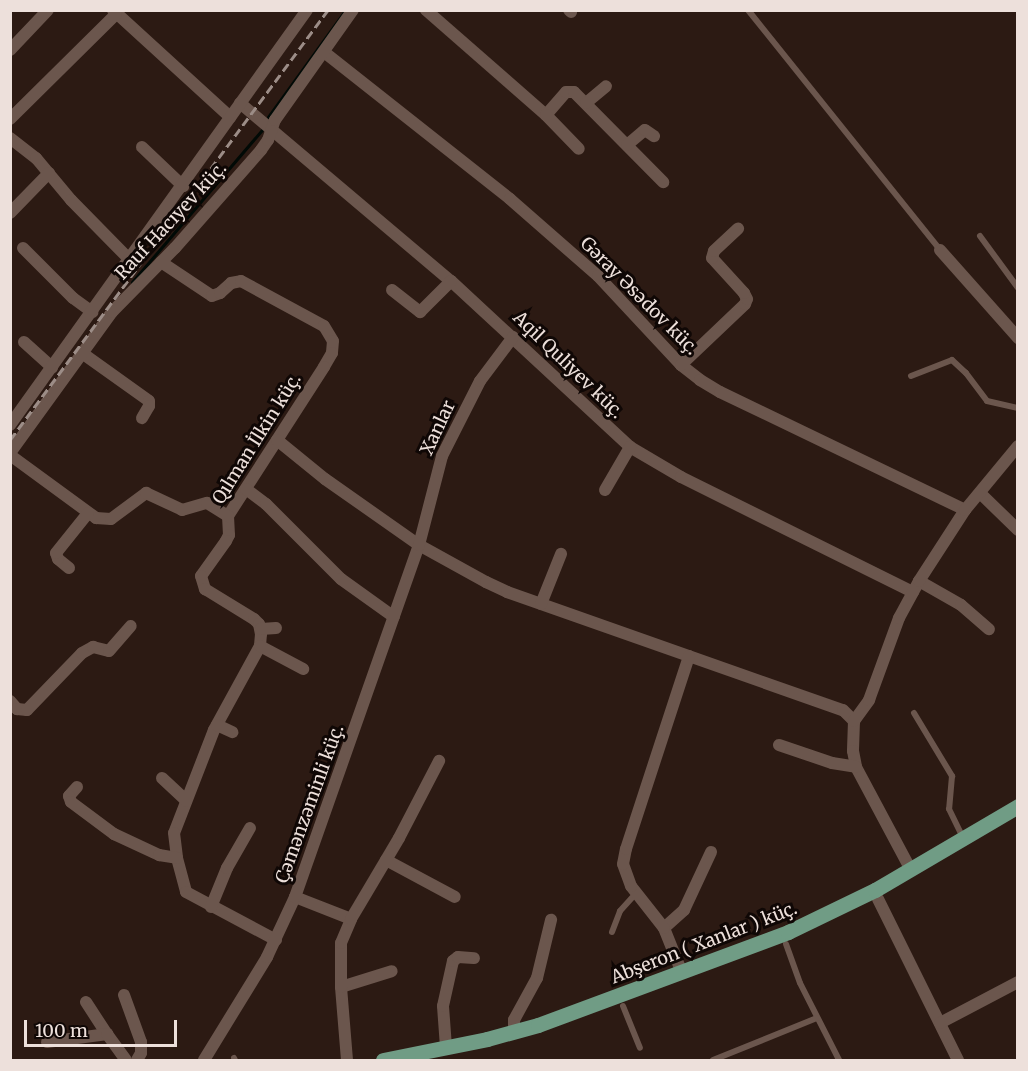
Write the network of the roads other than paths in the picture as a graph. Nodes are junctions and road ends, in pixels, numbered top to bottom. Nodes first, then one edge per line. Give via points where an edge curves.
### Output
1 (48, 10) edge
2 (307, 10) edge
3 (353, 10) edge
4 (426, 10) edge
5 (748, 10) edge
6 (115, 12) edge
7 (10, 50) edge
8 (324, 52) junction
9 (606, 86) dead end
10 (240, 104) junction
11 (586, 104) junction
12 (546, 115) junction
13 (230, 117) junction
14 (10, 119) edge
15 (271, 130) junction
16 (654, 136) dead end
17 (10, 138) edge
18 (627, 145) junction
19 (142, 147) dead end
20 (579, 149) dead end
21 (49, 173) junction
22 (663, 182) dead end
23 (183, 186) junction
24 (10, 213) edge
25 (738, 229) dead end
26 (980, 236) dead end
27 (23, 248) dead end
28 (940, 250) joint
29 (130, 260) junction
30 (161, 262) junction
31 (451, 280) junction
32 (112, 284) junction
33 (1017, 288) edge
34 (392, 290) dead end
35 (127, 295) junction
36 (92, 312) junction
37 (513, 337) junction
38 (1017, 338) edge
39 (24, 342) dead end
40 (82, 353) junction
41 (681, 365) junction
42 (52, 367) junction
43 (911, 376) dead end
44 (1017, 408) edge
45 (142, 418) dead end
46 (10, 426) edge
47 (277, 440) junction
48 (1017, 446) edge
49 (630, 447) junction
50 (10, 454) edge
51 (246, 489) junction
52 (604, 490) dead end
53 (980, 493) junction
54 (965, 510) junction
55 (88, 513) junction
56 (228, 516) junction
57 (1017, 530) edge
58 (419, 545) junction
59 (561, 554) dead end
60 (69, 568) dead end
61 (916, 586) junction
62 (541, 604) junction
63 (394, 617) junction
64 (130, 626) dead end
65 (276, 628) dead end
66 (261, 629) junction
67 (989, 629) dead end
68 (260, 646) junction
69 (689, 656) junction
70 (303, 669) dead end
71 (10, 701) edge
72 (914, 713) dead end
73 (854, 721) junction
74 (217, 725) junction
75 (232, 732) dead end
76 (779, 745) dead end
77 (439, 761) dead end
78 (856, 767) junction
79 (162, 778) dead end
80 (77, 788) dead end
81 (186, 800) junction
82 (1017, 806) edge
83 (1017, 818) edge
84 (250, 828) dead end
85 (963, 839) junction
86 (711, 852) dead end
87 (177, 858) junction
88 (386, 860) junction
89 (911, 870) junction
90 (637, 892) junction
91 (876, 895) junction
92 (295, 897) junction
93 (455, 897) dead end
94 (211, 907) junction
95 (351, 919) junction
96 (551, 920) dead end
97 (664, 928) junction
98 (612, 932) dead end
99 (276, 940) junction
100 (786, 944) junction
101 (474, 958) dead end
102 (392, 971) dead end
103 (682, 974) junction
104 (1017, 982) edge
105 (341, 987) junction
106 (124, 995) dead end
107 (86, 1002) dead end
108 (623, 1006) junction
109 (817, 1018) junction
110 (940, 1023) junction
111 (514, 1032) junction
112 (107, 1034) junction
113 (47, 1042) dead end
114 (446, 1047) junction
115 (640, 1048) dead end
116 (126, 1060) edge
117 (137, 1060) edge
118 (204, 1060) edge
119 (347, 1060) edge
120 (383, 1060) edge
121 (433, 1060) edge
122 (713, 1060) edge
123 (839, 1060) edge
124 (958, 1060) edge

1 - 7 street
2 - 10 street, Rauf Hacıyev küç.
3 - 8 street, Rauf Hacıyev küç.
4 - 12 street
5 - 28 lane
6 - 13 street
6 - 14 street
8 - 15 street, Rauf Hacıyev küç.
8 - 41 street, Gəray Əsədov küç. via 510,199 589,268
9 - 11 street
10 - 13 street, Rauf Hacıyev küç.
10 - 15 street, Aqil Quliyev küç.
11 - 12 street via 570,90
11 - 18 street
12 - 20 street
13 - 23 street, Rauf Hacıyev küç.
15 - 30 street, Rauf Hacıyev küç. via 261,150
15 - 31 street, Aqil Quliyev küç.
16 - 18 street via 645,130
17 - 21 street
18 - 22 street
19 - 23 street
21 - 24 street
21 - 29 street
23 - 29 street, Rauf Hacıyev küç.
25 - 41 street via 714,251 712,258 744,293 745,304
26 - 33 lane
27 - 36 street
28 - 38 street
29 - 32 street, Rauf Hacıyev küç.
30 - 35 street, Rauf Hacıyev küç.
30 - 47 street, Qılman İlkin küç. via 212,296 241,281 330,333 332,353
31 - 34 street via 420,312
31 - 37 street, Aqil Quliyev küç.
32 - 35 street
32 - 36 street, Rauf Hacıyev küç.
35 - 40 street, Rauf Hacıyev küç.
36 - 42 street, Rauf Hacıyev küç.
37 - 49 street, Aqil Quliyev küç.
37 - 58 street, Xanlar via 480,381 442,456
39 - 42 street
40 - 45 street via 149,401
40 - 50 street, Rauf Hacıyev küç.
41 - 54 street, Gəray Əsədov küç. via 720,392
42 - 46 street, Rauf Hacıyev küç.
43 - 44 lane via 952,360 987,401
47 - 51 street, Qılman İlkin küç.
47 - 58 street via 341,492
48 - 53 street
49 - 52 street
49 - 61 street, Aqil Quliyev küç. via 681,477
50 - 55 street
51 - 56 street, Qılman İlkin küç.
51 - 63 street via 341,579
53 - 54 street
53 - 57 street
54 - 61 street
55 - 56 street via 111,519 146,493 182,510 207,503
55 - 60 street via 56,553
56 - 66 street, Qılman İlkin küç. via 229,535 203,572 202,585 254,620
58 - 62 street via 486,582
58 - 63 street, Çəmənzəminli küç.
59 - 62 street
61 - 67 street, Aqil Quliyev küç. via 962,605
61 - 73 street via 899,618 869,700
62 - 69 street
63 - 92 street, Çəmənzəminli küç.
64 - 71 street via 109,651 93,647 82,653 27,710 17,709
65 - 66 street
66 - 68 street
68 - 70 street
68 - 74 street
69 - 73 street via 836,707
69 - 90 street via 626,849 625,873
72 - 85 lane via 952,776 949,809
73 - 78 street
74 - 75 street
74 - 81 street
76 - 78 street
77 - 88 street
78 - 89 street
79 - 81 street
80 - 87 street via 69,796 71,802 114,834 159,855
81 - 87 street via 174,833
82 - 85 main road, Abşeron ( Xanlar ) küç.
83 - 91 main road
84 - 94 street
85 - 89 main road, Abşeron ( Xanlar ) küç.
86 - 97 street via 684,910
87 - 94 street via 186,892
88 - 93 street
88 - 95 street
89 - 91 main road, Abşeron ( Xanlar ) küç.
90 - 97 street
90 - 98 lane via 620,911
91 - 100 main road
91 - 103 main road, Abşeron ( Xanlar ) küç.
91 - 110 street
92 - 95 street
92 - 99 street, Çəmənzəminli küç.
94 - 99 street
95 - 105 street via 341,943
96 - 111 street via 537,978 514,1020
97 - 103 street
99 - 118 street, Çəmənzəminli küç.
100 - 108 main road
100 - 109 lane
101 - 114 street via 458,957 453,961 443,1006
102 - 105 street
103 - 111 main road, Abşeron ( Xanlar ) küç.
104 - 110 street
105 - 119 street
106 - 117 street via 141,1042
107 - 112 street
108 - 115 lane
108 - 121 main road via 523,1040
109 - 122 lane
109 - 123 lane
110 - 124 street
111 - 114 main road, Abşeron ( Xanlar ) küç.
112 - 113 street
112 - 116 street
114 - 120 main road, Abşeron ( Xanlar ) küç.

